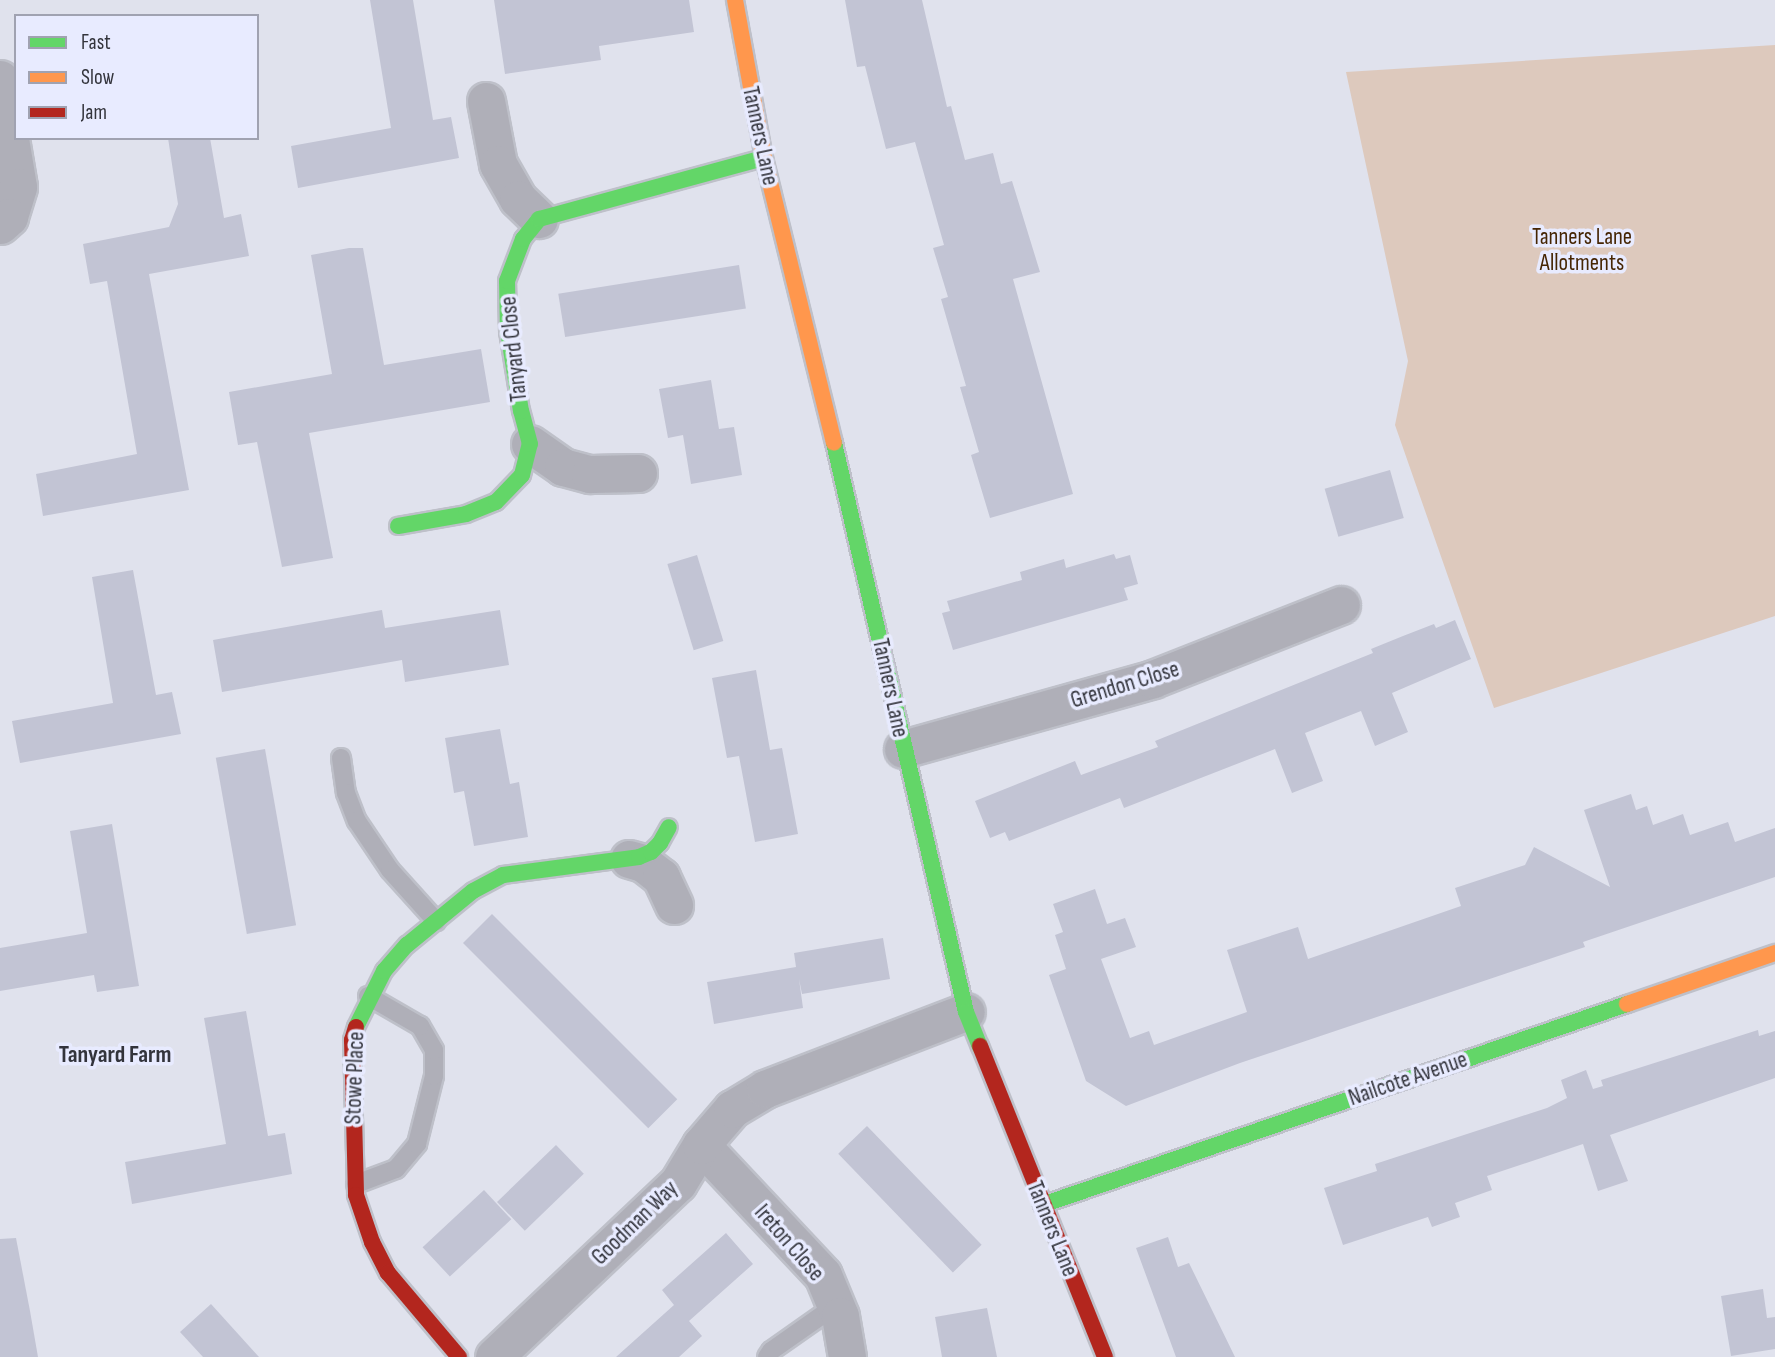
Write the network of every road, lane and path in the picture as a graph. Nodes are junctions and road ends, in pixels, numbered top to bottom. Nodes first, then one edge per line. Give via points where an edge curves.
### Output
1 (735, 0) edge
2 (0, 79) edge
3 (486, 101) dead end
4 (764, 159) junction
5 (539, 219) junction
6 (0, 225) edge
7 (530, 444) junction
8 (638, 474) dead end
9 (398, 526) dead end
10 (1341, 605) dead end
11 (903, 749) junction
12 (341, 758) dead end
13 (669, 827) dead end
14 (629, 859) junction
15 (674, 905) dead end
16 (436, 921) junction
17 (1775, 953) edge
18 (368, 996) junction
19 (966, 1012) junction
20 (701, 1145) junction
21 (356, 1184) junction
22 (1042, 1205) junction
23 (835, 1306) junction
24 (459, 1357) edge
25 (494, 1357) edge
26 (767, 1357) edge
27 (847, 1357) edge
28 (1105, 1357) edge

1 - 4 street, Tanners Lane
2 - 6 street via 18,187 9,216
3 - 5 street via 498,164 518,200
4 - 5 street
4 - 11 street, Tanners Lane via 862,558
5 - 7 street, Tanyard Close via 523,239 507,281 508,332
7 - 8 street via 563,467 590,474
7 - 9 street via 522,475 496,502 466,514
10 - 11 street, Grendon Close via 1153,679
11 - 19 street, Tanners Lane
12 - 16 lane via 346,793 357,821 390,870
13 - 14 street, Stowe Place via 651,852
14 - 15 street via 661,877
14 - 16 street, Stowe Place via 503,875 473,891
16 - 18 street, Stowe Place via 384,971
17 - 22 street, Nailcote Avenue
18 - 21 street, Stowe Place via 352,1040
18 - 21 lane via 420,1026 434,1050 434,1076 417,1144 396,1169
19 - 20 street, Goodman Way via 765,1089 733,1109
19 - 22 street, Tanners Lane
20 - 23 street, Ireton Close via 823,1275
20 - 25 street, Goodman Way via 678,1183
21 - 24 street, Stowe Place via 372,1242 388,1273
22 - 28 street, Tanners Lane
23 - 26 lane
23 - 27 street, Ireton Close

